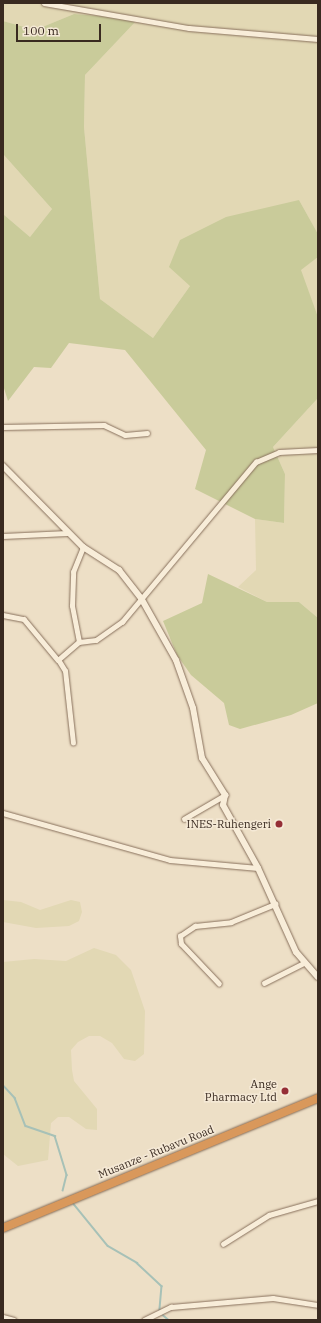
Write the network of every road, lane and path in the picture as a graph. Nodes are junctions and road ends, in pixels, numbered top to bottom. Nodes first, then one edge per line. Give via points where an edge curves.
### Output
1 (44, 3) edge
2 (318, 39) edge
3 (3, 427) edge
4 (147, 433) dead end
5 (318, 450) edge
6 (3, 466) edge
7 (67, 533) junction
8 (3, 536) edge
9 (83, 547) junction
10 (141, 598) junction
11 (3, 615) edge
12 (79, 642) junction
13 (58, 660) junction
14 (73, 743) dead end
15 (225, 795) junction
16 (3, 813) edge
17 (184, 819) dead end
18 (258, 868) junction
19 (275, 904) junction
20 (304, 963) junction
21 (318, 977) edge
22 (264, 983) dead end
23 (219, 984) dead end
24 (318, 1098) edge
25 (318, 1201) edge
26 (3, 1228) edge
27 (223, 1244) dead end
28 (318, 1305) edge
29 (3, 1317) edge
30 (14, 1320) edge
31 (144, 1320) edge

1 - 2 street via 189,28
3 - 4 street via 104,425 125,435
5 - 10 street via 290,450 256,462
6 - 7 main road
7 - 8 street
7 - 9 main road
9 - 10 main road via 119,570
9 - 12 street via 73,572 72,606
10 - 12 street via 122,622 96,640
10 - 15 main road via 176,660 193,708 202,758
11 - 13 street via 24,619
12 - 13 street
13 - 14 street via 65,671
15 - 17 street
15 - 18 main road via 223,805
16 - 18 street via 170,860
18 - 19 main road
19 - 20 main road via 289,941
19 - 23 street via 231,922 195,926 180,936 181,944
20 - 21 main road
20 - 22 street
24 - 26 highway, Musanze - Rubavu Road
25 - 27 street via 268,1216
28 - 31 street via 273,1298 171,1307
29 - 30 street

